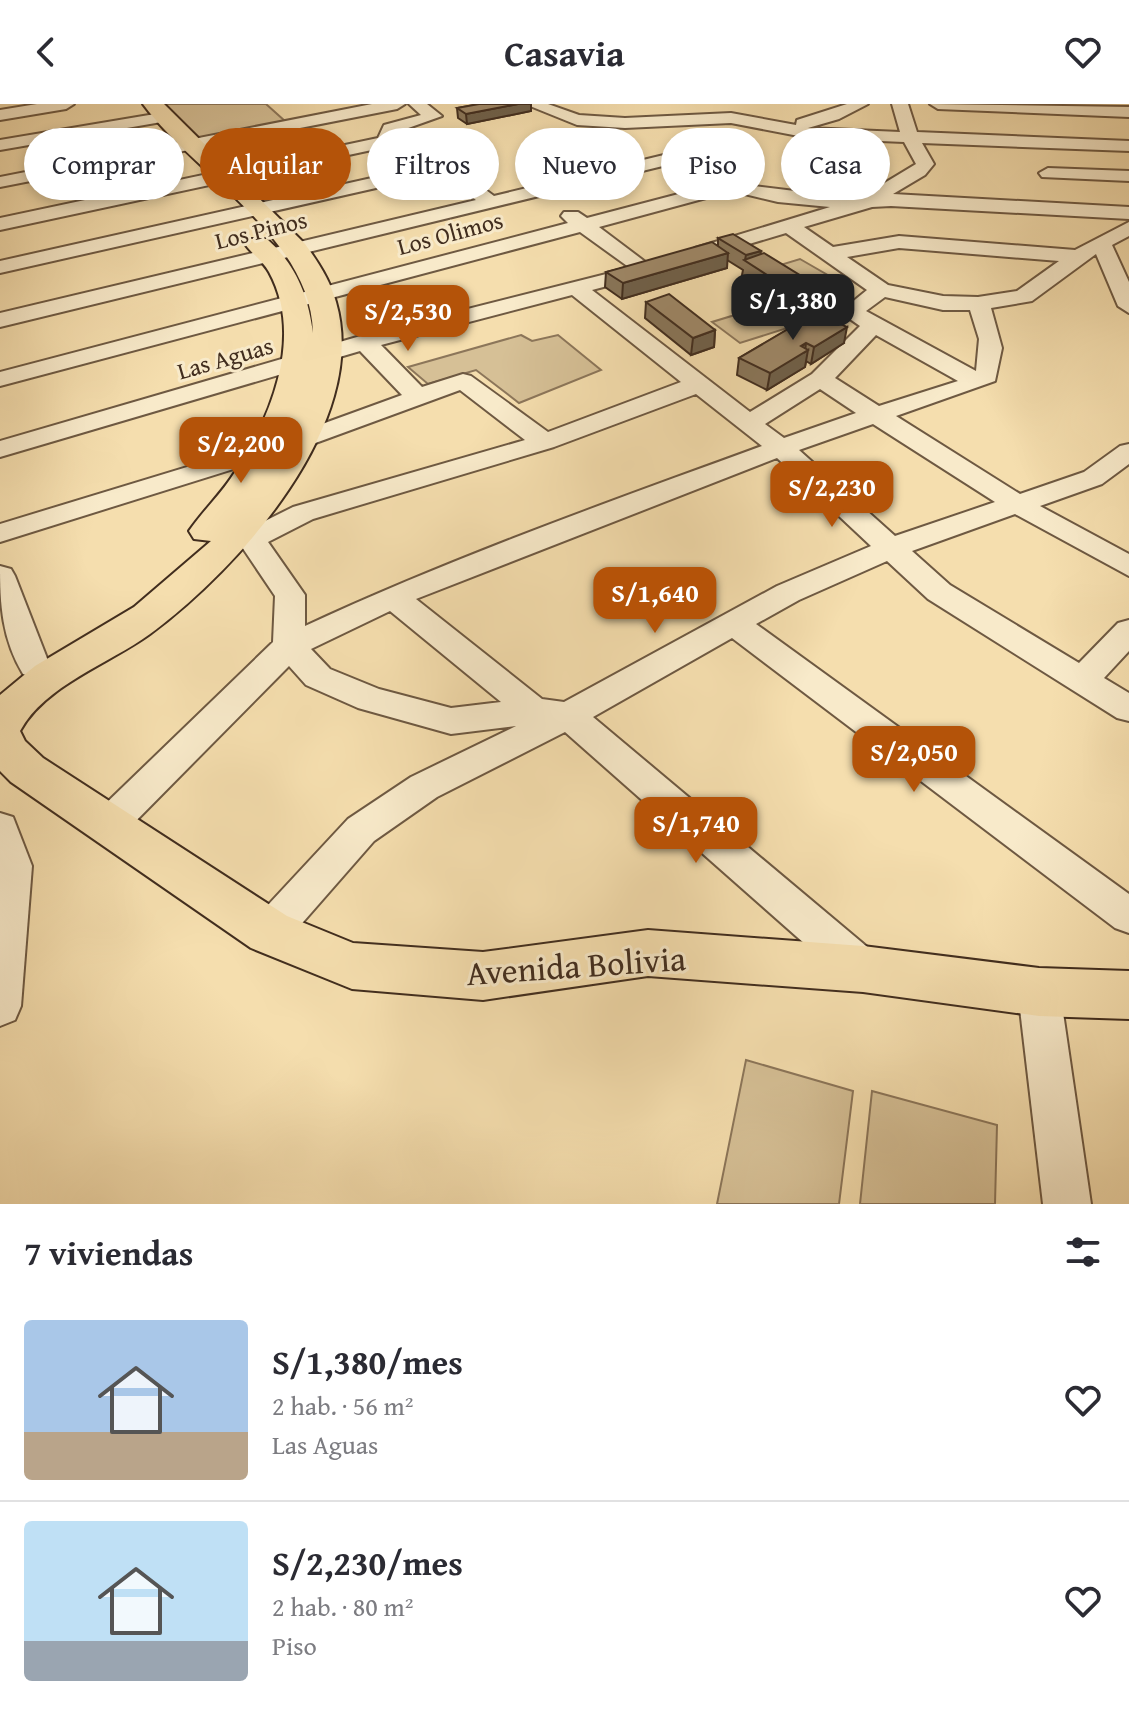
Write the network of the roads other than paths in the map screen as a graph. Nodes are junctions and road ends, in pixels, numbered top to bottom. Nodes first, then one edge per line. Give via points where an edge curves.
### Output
1 (66, 104) edge
2 (397, 104) edge
3 (417, 104) edge
4 (533, 104) edge
5 (860, 104) edge
6 (900, 104) edge
7 (938, 104) edge
8 (971, 105) edge
9 (729, 109) edge
10 (832, 110) edge
11 (149, 112) edge
12 (1129, 112) edge
13 (0, 115) edge
14 (776, 126) junction
15 (164, 128) edge
16 (393, 128) edge
17 (910, 137) junction
18 (1030, 143) junction
19 (0, 145) edge
20 (184, 146) edge
21 (1129, 146) edge
22 (991, 149) junction
23 (184, 150) edge
24 (200, 167) edge
25 (1048, 173) junction
26 (1129, 176) edge
27 (24, 177) edge
28 (200, 180) edge
29 (0, 182) edge
30 (367, 185) edge
31 (765, 191) edge
32 (515, 196) edge
33 (232, 200) edge
34 (487, 200) edge
35 (548, 200) edge
36 (678, 200) edge
37 (490, 202) junction
38 (865, 203) junction
39 (1070, 211) junction
40 (245, 213) junction
41 (1129, 213) edge
42 (0, 224) edge
43 (583, 225) junction
44 (788, 225) junction
45 (1129, 228) edge
46 (1104, 250) junction
47 (283, 252) junction
48 (828, 254) junction
49 (1078, 256) junction
50 (1129, 256) edge
51 (0, 267) edge
52 (646, 270) junction
53 (577, 289) junction
54 (881, 290) junction
55 (308, 298) junction
56 (978, 304) junction
57 (1129, 306) edge
58 (0, 320) edge
59 (873, 325) junction
60 (365, 342) junction
61 (312, 360) junction
62 (0, 379) edge
63 (820, 379) junction
64 (978, 382) junction
65 (699, 384) junction
66 (417, 396) junction
67 (880, 414) junction
68 (749, 423) junction
69 (301, 440) junction
70 (545, 442) junction
71 (0, 449) edge
72 (782, 449) junction
73 (264, 451) junction
74 (1129, 452) edge
75 (1015, 503) junction
76 (0, 533) edge
77 (244, 539) junction
78 (891, 548) junction
79 (1129, 566) edge
80 (0, 576) edge
81 (393, 597) junction
82 (734, 624) junction
83 (1129, 631) edge
84 (289, 646) junction
85 (38, 675) junction
86 (1082, 680) junction
87 (1129, 709) edge
88 (551, 713) junction
89 (0, 731) edge
90 (110, 823) junction
91 (0, 828) edge
92 (1129, 916) edge
93 (269, 932) junction
94 (863, 969) junction
95 (1039, 992) junction
96 (1129, 995) edge
97 (0, 1005) edge
98 (1067, 1204) edge

1 - 13 street
2 - 20 street
3 - 16 street via 434,116
4 - 9 street via 577,120 625,123
5 - 10 street
6 - 17 street
7 - 8 street
8 - 12 street
8 - 22 street
9 - 14 street
10 - 14 street
11 - 15 main road, Avenida Bolivia
11 - 19 street
14 - 17 street via 809,133
17 - 22 street
17 - 38 street, Las Aguas via 925,164
18 - 21 street
18 - 22 street
18 - 25 street
23 - 24 main road, Avenida Bolivia
25 - 26 street
25 - 39 street
27 - 29 street
28 - 42 street
30 - 40 street
31 - 38 street
32 - 37 street, Los Pinos
33 - 40 main road, Avenida Bolivia
34 - 37 street
35 - 43 street
36 - 43 street, Los Olimos
37 - 47 street, Los Pinos
38 - 39 street via 891,200
38 - 44 street, Las Aguas
39 - 41 street
40 - 47 main road, Avenida Bolivia
40 - 51 street
43 - 52 street
43 - 55 street, Los Olimos
44 - 48 street
44 - 52 street, Las Aguas
45 - 46 street
46 - 49 street
46 - 50 street
46 - 57 street
47 - 55 main road, Avenida Bolivia via 313,271
47 - 58 street, Los Pinos
48 - 49 street via 899,242
48 - 54 street
49 - 56 street via 1024,296
52 - 53 street, Las Aguas
53 - 60 street, Las Aguas
53 - 65 street
54 - 56 street via 943,303
54 - 59 street via 851,312
55 - 61 main road, Avenida Bolivia via 328,316
55 - 62 street, Los Olimos
56 - 64 street via 990,327 992,354 987,376
59 - 63 street
59 - 64 street
60 - 61 street, Las Aguas
60 - 66 street
61 - 69 main road, Avenida Bolivia via 318,394
61 - 71 street, Las Aguas
61 - 73 main road, Avenida Bolivia
63 - 67 street
63 - 68 street
64 - 67 street
65 - 68 street
65 - 70 street
66 - 69 street
66 - 70 street via 463,381
67 - 72 street
67 - 75 street
68 - 72 street
69 - 73 street
69 - 77 main road, Avenida Bolivia
70 - 77 street via 303,513
72 - 78 street
72 - 81 street
73 - 76 street
73 - 85 main road, Avenida Bolivia via 234,502 172,567
74 - 75 street via 1093,478
75 - 78 street
75 - 79 street
77 - 84 street via 290,595
77 - 85 main road, Avenida Bolivia via 114,639
78 - 82 street via 788,593
78 - 86 street via 939,592
80 - 85 street
81 - 84 street
81 - 88 street
82 - 88 street
82 - 92 street
83 - 86 street
84 - 88 street via 318,677 370,699 451,721
84 - 90 street
85 - 89 main road, Avenida Bolivia
86 - 87 street
88 - 93 street via 361,830
88 - 94 street
89 - 90 main road, Avenida Bolivia via 7,751 27,770
90 - 93 main road, Avenida Bolivia
91 - 97 street via 13,866
93 - 94 main road, Avenida Bolivia via 352,966 483,976 648,953
94 - 95 main road, Avenida Bolivia
95 - 96 main road, Avenida Bolivia
95 - 98 street

